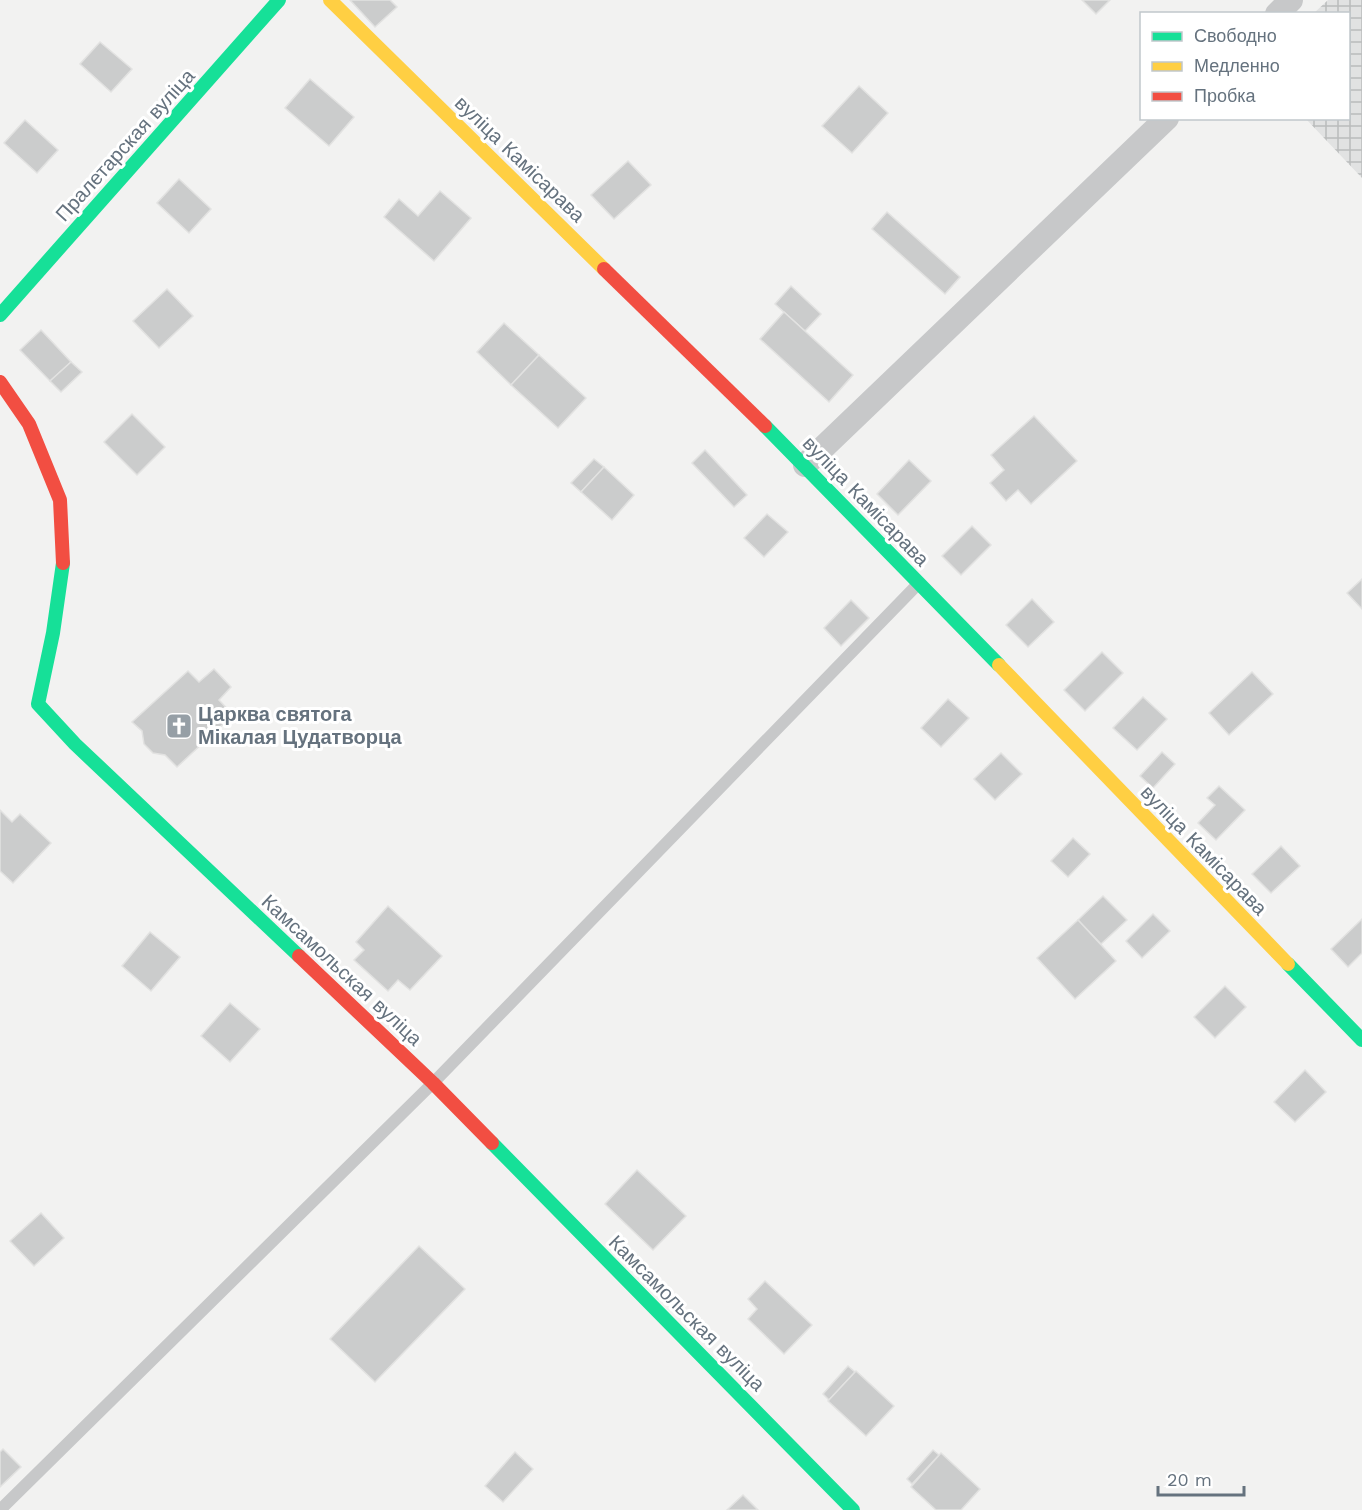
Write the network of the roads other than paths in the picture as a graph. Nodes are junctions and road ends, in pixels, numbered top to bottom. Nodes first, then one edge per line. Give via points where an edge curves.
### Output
1 (279, 0) edge
2 (330, 0) edge
3 (1291, 0) edge
4 (1279, 12) edge
5 (1165, 120) edge
6 (0, 315) edge
7 (0, 382) edge
8 (805, 465) junction
9 (919, 584) junction
10 (1362, 1040) edge
11 (433, 1083) junction
12 (0, 1510) edge
13 (854, 1510) edge

1 - 6 street, Пралетарская вуліца
2 - 8 street, вуліца Камісарава
3 - 4 street
5 - 8 street
7 - 11 street, Камсамольская вуліца via 29,424 60,500 64,558 38,704 75,744
8 - 9 street, вуліца Камісарава
9 - 10 street, вуліца Камісарава
9 - 11 lane
11 - 12 lane
11 - 13 street, Камсамольская вуліца

